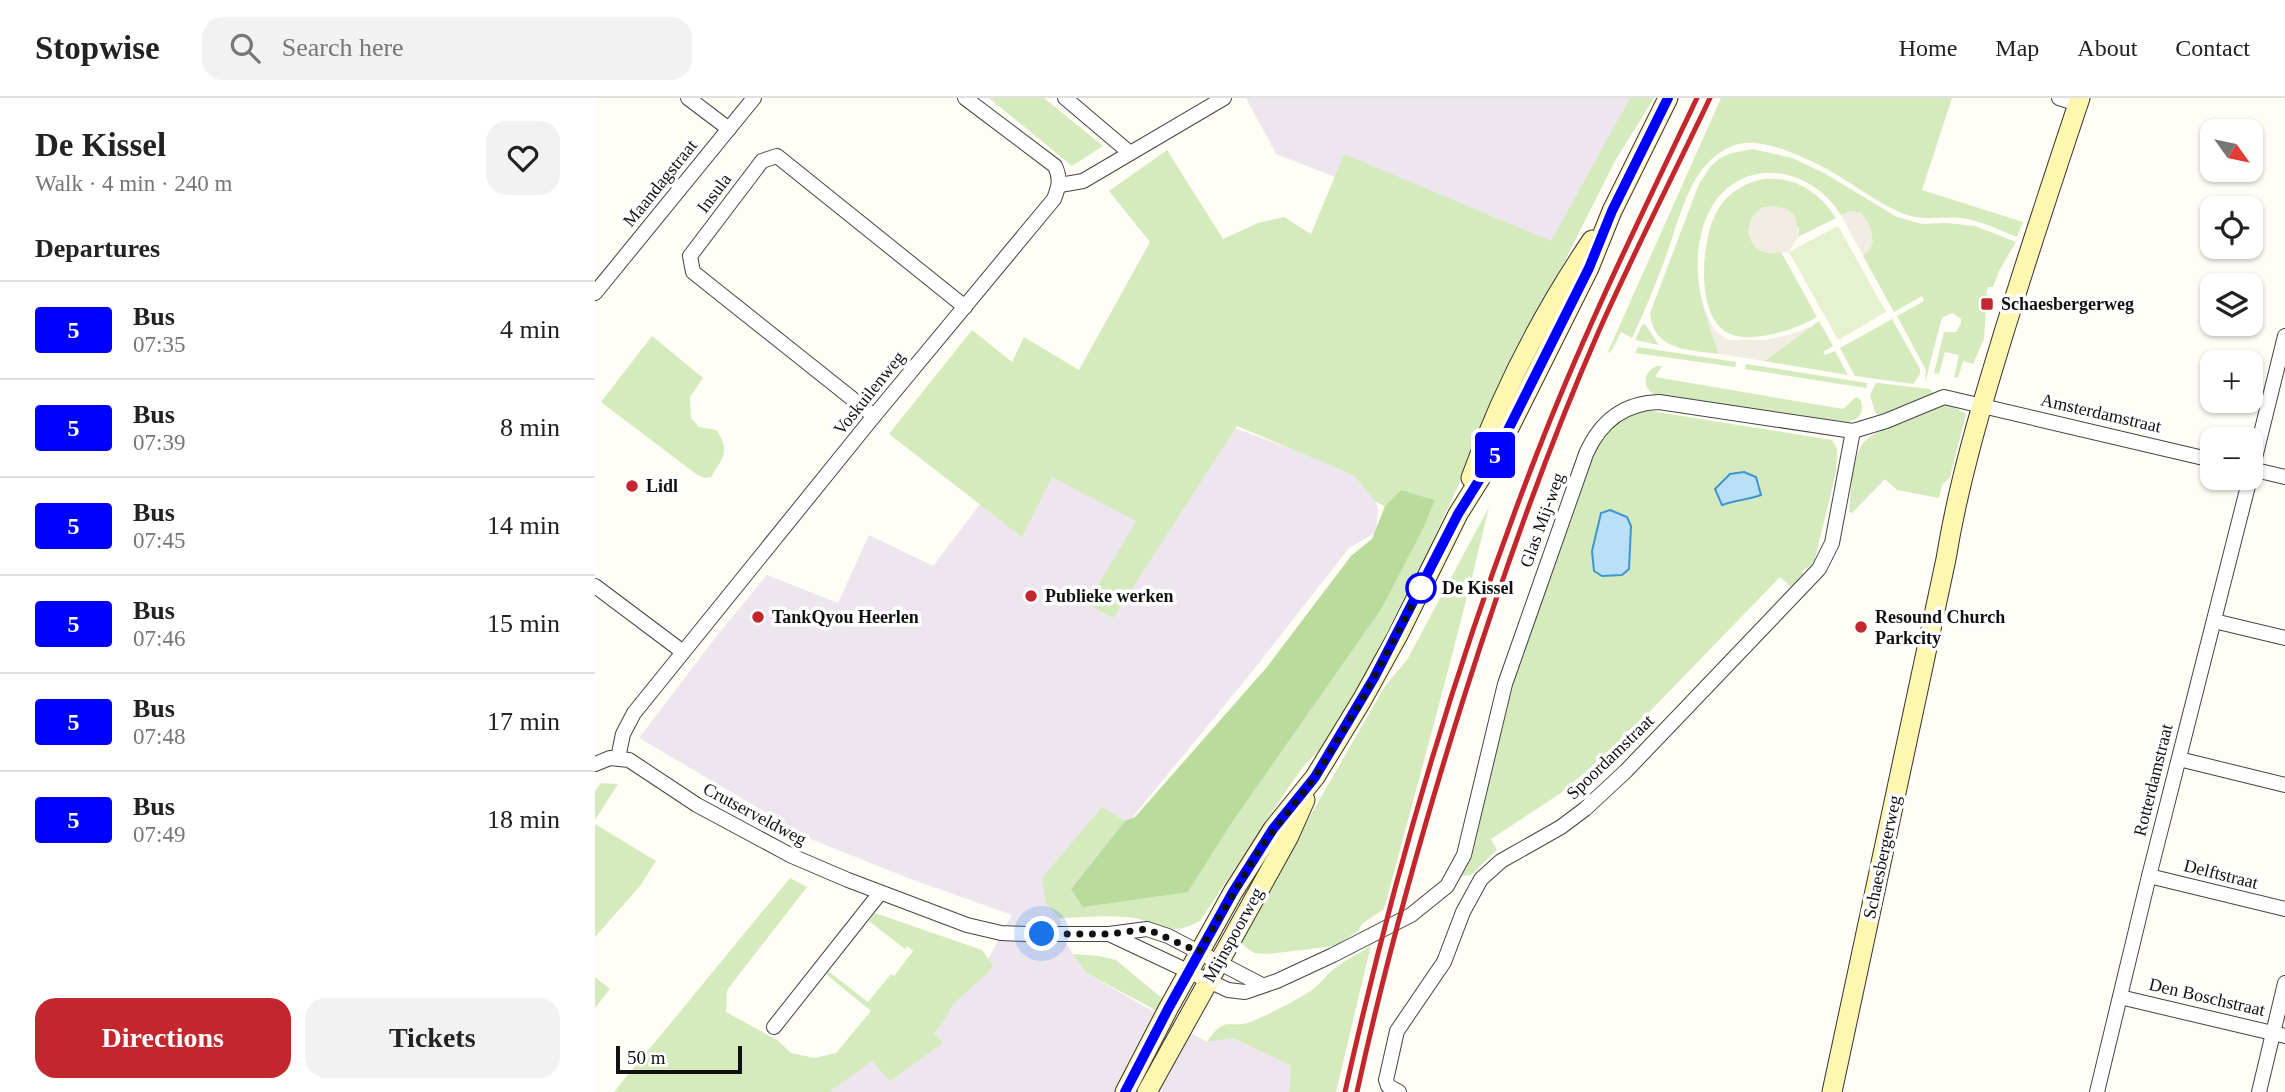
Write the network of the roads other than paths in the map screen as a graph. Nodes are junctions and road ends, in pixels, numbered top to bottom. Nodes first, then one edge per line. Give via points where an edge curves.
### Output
1 (688, 98) edge
2 (754, 98) edge
3 (965, 98) edge
4 (1065, 98) edge
5 (1224, 98) edge
6 (1668, 98) edge
7 (2073, 100) edge
8 (729, 129) junction
9 (1130, 153) junction
10 (1060, 185) junction
11 (597, 286) edge
12 (965, 307) junction
13 (2285, 336) edge
14 (1982, 405) junction
15 (874, 416) junction
16 (2262, 427) edge
17 (1853, 431) junction
18 (2200, 457) edge
19 (2263, 474) edge
20 (2285, 477) edge
21 (2247, 490) edge
22 (595, 586) edge
23 (2214, 621) junction
24 (2285, 638) edge
25 (683, 652) junction
26 (618, 758) junction
27 (2179, 759) junction
28 (595, 764) edge
29 (1315, 777) junction
30 (2285, 785) edge
31 (2148, 876) junction
32 (880, 893) junction
33 (2285, 909) edge
34 (1109, 934) junction
35 (1199, 952) junction
36 (1218, 962) junction
37 (1188, 971) junction
38 (1207, 980) junction
39 (2285, 983) edge
40 (1262, 985) junction
41 (2120, 997) junction
42 (774, 1027) dead end
43 (2279, 1034) edge
44 (1125, 1092) edge
45 (1147, 1092) edge
46 (1399, 1092) edge
47 (1832, 1092) edge
48 (2097, 1092) edge
49 (2259, 1092) edge

1 - 8 street
2 - 8 street, Maandagstraat
3 - 10 street via 1055,166
4 - 9 street
5 - 9 street
6 - 29 street, Mijnspoorweg via 1612,211 1562,284 1531,342 1483,442 1458,514 1374,678
7 - 14 street, Schaesbergerweg
8 - 11 street, Maandagstraat
9 - 10 street via 1083,181
10 - 12 street, Voskuilenweg via 1054,199
12 - 15 street, Voskuilenweg
12 - 15 street, Insula via 777,156 762,161 690,256 693,272
13 - 16 street, Rotterdamstraat
14 - 17 street, Glas Mij-weg via 1944,397
14 - 18 street, Amsterdamstraat
14 - 47 street, Schaesbergerweg via 1954,513
15 - 25 street, Voskuilenweg
17 - 40 street, Glas Mij-weg via 1659,402 1637,404 1607,421 1586,454 1515,651 1467,846 1454,875 1411,915
17 - 46 street, Spoordamstraat via 1832,543 1819,569 1585,809 1501,861 1477,885 1444,962 1397,1031 1386,1080
19 - 20 street
21 - 23 street, Rotterdamstraat
22 - 25 street
23 - 24 street
23 - 27 street, Rotterdamstraat
25 - 26 street, Voskuilenweg via 629,719
26 - 28 street
26 - 32 street, Crutserveldweg via 634,763 765,843
27 - 30 street
27 - 31 street, Rotterdamstraat
29 - 35 street, Mijnspoorweg via 1261,847
29 - 36 street, Mijnspoorweg via 1288,838
31 - 33 street, Delftstraat
31 - 41 street, Rotterdamstraat
32 - 34 street, Crutserveldweg via 993,931
32 - 42 street
34 - 35 street, Crutserveldweg via 1147,929
34 - 37 street, Crutserveldweg
35 - 36 street, Crutserveldweg
35 - 37 street, Mijnspoorweg
36 - 38 street, Mijnspoorweg
36 - 40 street
37 - 38 street, Glas Mij-weg
37 - 44 street, Mijnspoorweg
38 - 40 street, Glas Mij-weg via 1239,992
38 - 45 street, Mijnspoorweg
39 - 43 street
41 - 43 street, Den Boschstraat
41 - 48 street, Rotterdamstraat
43 - 49 street

